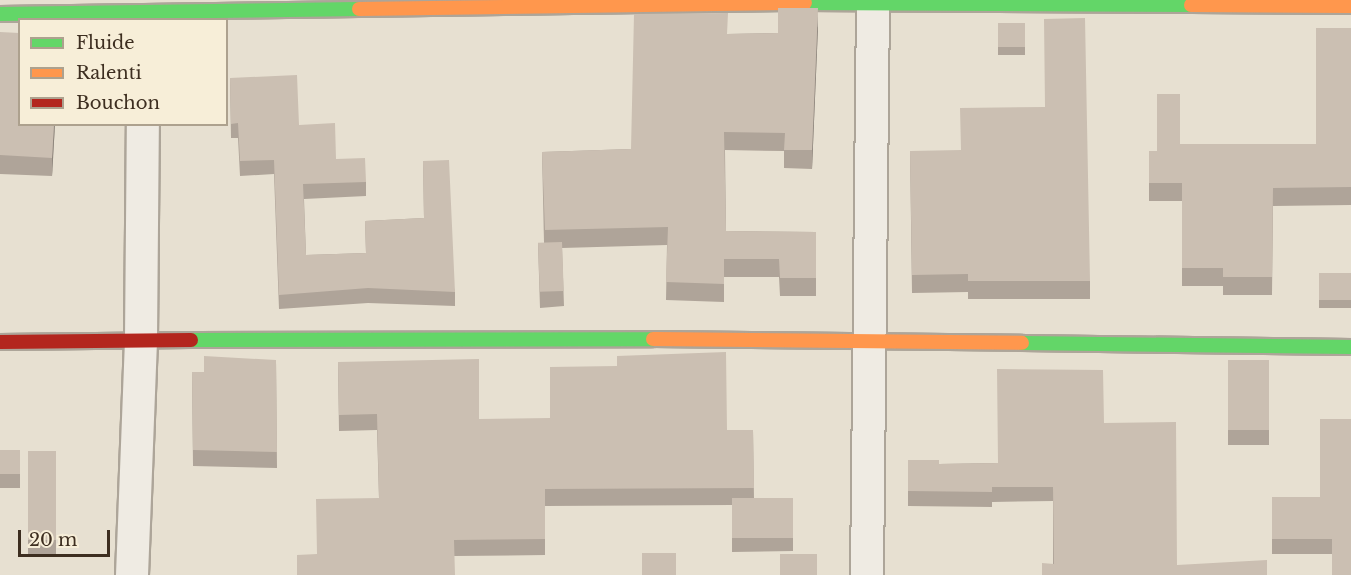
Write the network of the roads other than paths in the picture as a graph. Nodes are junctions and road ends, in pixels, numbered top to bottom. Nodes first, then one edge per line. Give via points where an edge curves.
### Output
1 (873, 1) edge
2 (1351, 6) edge
3 (144, 10) edge
4 (0, 14) edge
5 (143, 126) edge
6 (141, 339) junction
7 (868, 340) junction
8 (0, 342) edge
9 (1351, 347) edge
10 (132, 575) edge
11 (867, 575) edge

1 - 2 street
1 - 3 street
1 - 7 street
3 - 4 street
5 - 6 street
6 - 7 street
6 - 8 street
6 - 10 street
7 - 9 street
7 - 11 street

